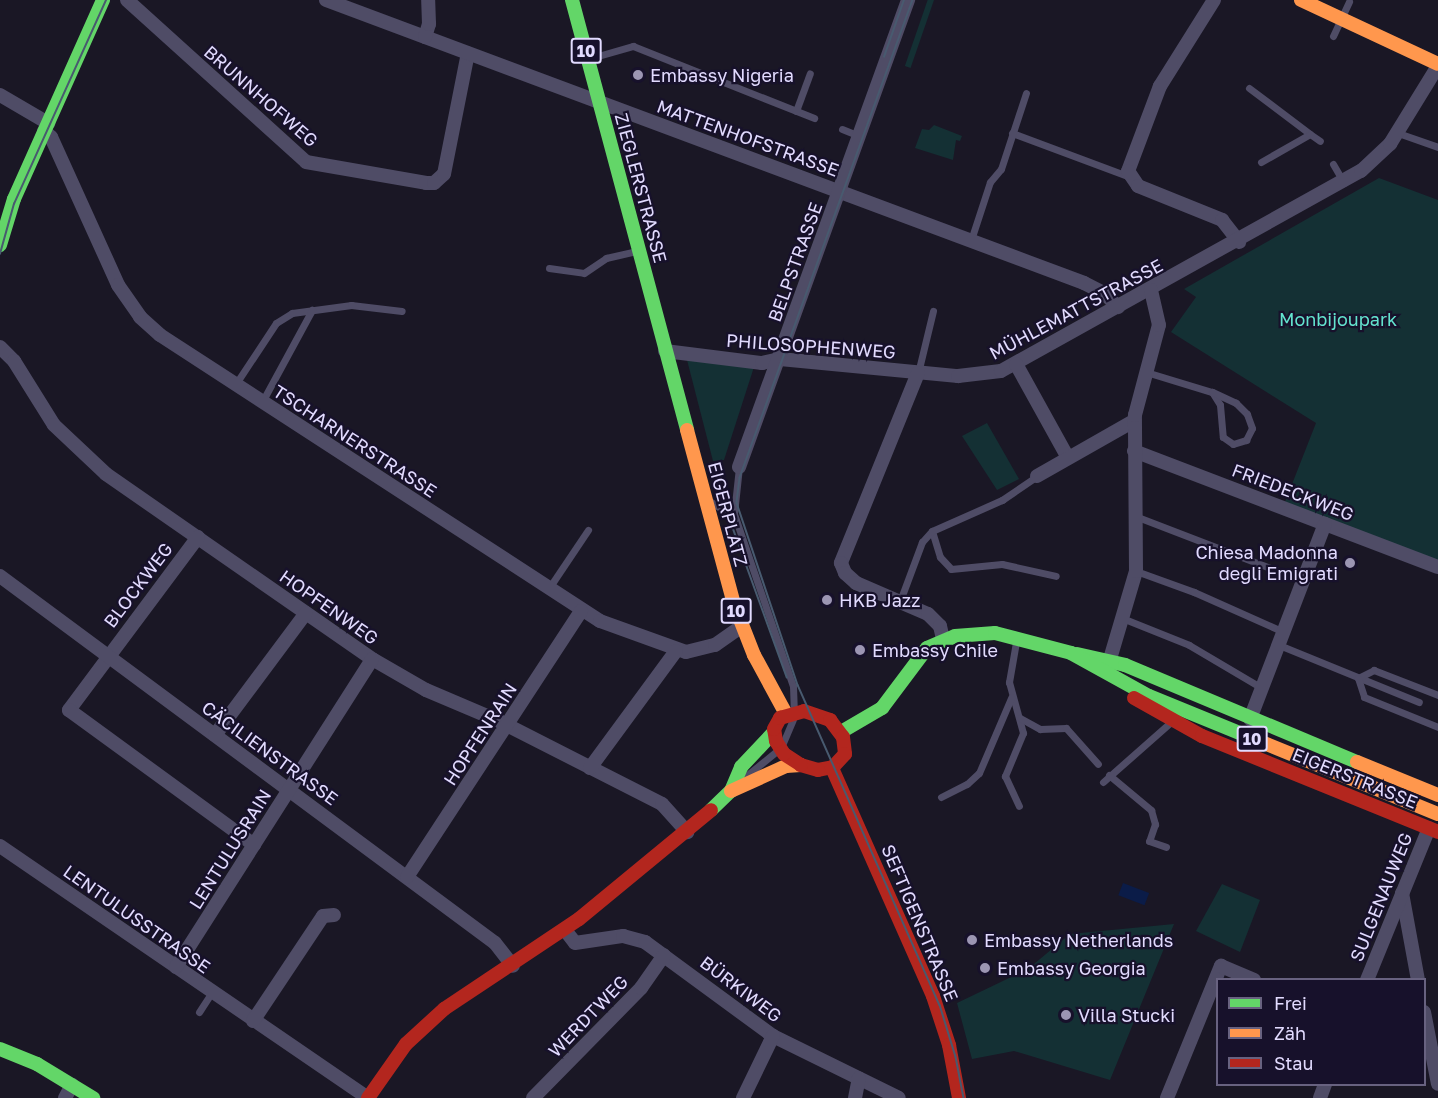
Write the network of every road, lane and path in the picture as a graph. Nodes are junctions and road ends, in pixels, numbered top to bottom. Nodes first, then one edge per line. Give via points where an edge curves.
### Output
1 (103, 0) edge
2 (127, 0) edge
3 (326, 0) edge
4 (428, 0) edge
5 (572, 0) edge
6 (908, 0) edge
7 (1214, 0) edge
8 (1301, 0) edge
9 (1349, 2) dead end
10 (1341, 19) junction
11 (1333, 36) dead end
12 (425, 37) junction
13 (468, 53) junction
14 (588, 58) junction
15 (1438, 65) edge
16 (810, 73) dead end
17 (1249, 88) dead end
18 (1026, 93) dead end
19 (0, 95) edge
20 (599, 103) junction
21 (796, 111) junction
22 (814, 118) dead end
23 (46, 127) junction
24 (842, 129) dead end
25 (1398, 133) junction
26 (1012, 134) junction
27 (1310, 134) junction
28 (859, 136) junction
29 (1320, 141) dead end
30 (1438, 147) edge
31 (1261, 162) dead end
32 (1333, 164) dead end
33 (1130, 177) junction
34 (1344, 183) junction
35 (839, 192) junction
36 (5, 209) edge
37 (970, 240) junction
38 (1239, 242) junction
39 (0, 245) edge
40 (639, 251) junction
41 (549, 268) dead end
42 (1151, 290) junction
43 (1118, 307) junction
44 (314, 308) junction
45 (402, 310) dead end
46 (933, 311) dead end
47 (0, 347) edge
48 (665, 351) junction
49 (780, 359) junction
50 (1016, 364) junction
51 (1143, 372) junction
52 (918, 373) junction
53 (235, 385) junction
54 (675, 385) joint
55 (1212, 392) junction
56 (261, 402) junction
57 (1134, 421) junction
58 (1134, 451) junction
59 (1068, 458) junction
60 (739, 467) joint
61 (1037, 476) joint
62 (706, 500) junction
63 (1135, 516) junction
64 (736, 519) junction
65 (1325, 524) junction
66 (588, 530) dead end
67 (932, 531) junction
68 (198, 537) junction
69 (1438, 567) edge
70 (1136, 571) junction
71 (1056, 576) dead end
72 (1304, 581) junction
73 (3, 584) edge
74 (549, 589) junction
75 (900, 602) junction
76 (581, 611) junction
77 (306, 612) junction
78 (1122, 618) junction
79 (742, 626) junction
80 (1018, 637) junction
81 (943, 639) junction
82 (1281, 639) junction
83 (676, 651) junction
84 (1071, 653) junction
85 (108, 656) junction
86 (372, 659) junction
87 (1110, 659) junction
88 (1358, 678) junction
89 (1262, 688) junction
90 (1438, 695) edge
91 (1011, 698) junction
92 (1419, 702) dead end
93 (790, 713) junction
94 (1020, 718) junction
95 (1250, 719) junction
96 (1172, 721) junction
97 (507, 726) junction
98 (1438, 727) edge
99 (774, 732) junction
100 (841, 732) junction
101 (215, 735) junction
102 (780, 748) junction
103 (1098, 764) dead end
104 (801, 765) junction
105 (590, 768) junction
106 (832, 768) junction
107 (1109, 775) junction
108 (1103, 782) dead end
109 (288, 790) junction
110 (731, 791) junction
111 (1438, 795) edge
112 (941, 797) dead end
113 (1019, 806) dead end
114 (1438, 814) edge
115 (1433, 830) edge
116 (687, 832) junction
117 (0, 846) edge
118 (254, 846) junction
119 (1166, 847) dead end
120 (407, 876) junction
121 (1402, 893) junction
122 (334, 915) dead end
123 (565, 930) junction
124 (664, 955) junction
125 (513, 966) junction
126 (176, 967) junction
127 (1216, 978) edge
128 (1216, 978) edge
129 (1249, 978) edge
130 (1368, 978) edge
131 (1418, 978) edge
132 (212, 993) junction
133 (199, 1012) dead end
134 (1426, 1018) edge
135 (253, 1021) junction
136 (773, 1036) junction
137 (0, 1050) edge
138 (858, 1078) junction
139 (1438, 1084) edge
140 (72, 1085) junction
141 (65, 1098) edge
142 (93, 1098) edge
143 (368, 1098) edge
144 (533, 1098) edge
145 (743, 1098) edge
146 (855, 1098) edge
147 (899, 1098) edge
148 (959, 1098) edge
149 (1167, 1098) edge

1 - 23 main road
2 - 13 street, BRUNNHOFWEG via 306,162 426,183 434,183 444,174
3 - 12 street, MATTENHOFSTRASSE
4 - 12 street
5 - 14 main road, ZIEGLERSTRASSE / 10
6 - 28 street, BELPSTRASSE
7 - 33 street via 1154,98 1129,160
8 - 10 main road
9 - 10 lane
10 - 11 lane
10 - 15 main road
12 - 13 street, MATTENHOFSTRASSE
13 - 20 street, MATTENHOFSTRASSE
14 - 20 main road, ZIEGLERSTRASSE / 10
14 - 21 lane via 633,46
15 - 25 street, MÜHLEMATTSTRASSE
16 - 21 lane
17 - 27 lane
18 - 26 lane
19 - 23 street
20 - 35 street, MATTENHOFSTRASSE
20 - 40 main road, ZIEGLERSTRASSE / 10
21 - 22 lane
23 - 36 main road
23 - 53 street, TSCHARNERSTRASSE via 118,285 134,310 160,335
24 - 28 lane
25 - 30 lane
25 - 34 street, MÜHLEMATTSTRASSE via 1376,159
26 - 33 lane
26 - 37 lane
27 - 29 lane
27 - 31 lane
28 - 35 street, BELPSTRASSE
32 - 34 lane
33 - 38 street via 1138,186 1222,220
34 - 38 street, MÜHLEMATTSTRASSE
35 - 37 street, MATTENHOFSTRASSE
35 - 49 street, BELPSTRASSE
36 - 39 main road
37 - 43 street, MATTENHOFSTRASSE via 1091,286
38 - 42 street, MÜHLEMATTSTRASSE
40 - 41 lane via 606,258 584,273
40 - 48 main road, ZIEGLERSTRASSE / 10
42 - 43 street, MÜHLEMATTSTRASSE
42 - 51 street via 1159,325
43 - 50 street, MÜHLEMATTSTRASSE
44 - 45 lane via 351,305
44 - 53 lane via 276,323
44 - 56 lane via 301,324
46 - 52 lane
47 - 68 street, HOPFENWEG via 72,445 106,474
48 - 49 street, PHILOSOPHENWEG via 762,363
48 - 54 main road, ZIEGLERSTRASSE / 10
49 - 52 street, PHILOSOPHENWEG
49 - 60 street, BELPSTRASSE
50 - 52 street, MÜHLEMATTSTRASSE via 980,376
50 - 59 street
51 - 55 lane
51 - 57 street
52 - 75 street via 841,559 849,578
53 - 56 street, TSCHARNERSTRASSE
54 - 62 main road, EIGERPLATZ / 10
55 - 55 lane via 1220,405 1223,437 1233,444 1246,440 1251,428 1247,414 1236,403
56 - 74 street, TSCHARNERSTRASSE
57 - 58 street
57 - 59 street
58 - 63 street
58 - 65 street, FRIEDECKWEG
59 - 61 street
60 - 64 lane via 733,497
61 - 67 lane via 1002,500
62 - 64 lane
62 - 79 main road, EIGERPLATZ / 10
63 - 70 street
63 - 72 lane
64 - 93 lane via 793,686
65 - 69 street, FRIEDECKWEG
65 - 72 street
66 - 74 lane
67 - 71 lane via 940,557 951,569 1002,564
67 - 75 lane via 922,542
68 - 77 street, HOPFENWEG
68 - 85 street, BLOCKWEG
70 - 78 street
70 - 82 lane via 1194,592
72 - 82 street
73 - 85 street, CÄCILIENSTRASSE
74 - 76 street, TSCHARNERSTRASSE
75 - 81 street via 932,617
76 - 83 street, TSCHARNERSTRASSE
76 - 97 street, HOPFENRAIN
77 - 86 street, HOPFENWEG
77 - 101 street
78 - 87 street
78 - 89 lane via 1190,645
79 - 83 street, TSCHARNERSTRASSE via 705,649
79 - 93 main road, EIGERPLATZ / 10
80 - 81 main road, EIGERSTRASSE / 10 via 982,633
80 - 84 main road, EIGERSTRASSE / 10
80 - 91 lane via 1009,676
81 - 100 main road, EIGERSTRASSE / 10 via 917,658 882,708
82 - 88 lane
82 - 89 street
83 - 105 street
84 - 87 main road, EIGERSTRASSE
84 - 96 main road, EIGERSTRASSE via 1094,674
84 - 114 main road, EIGERSTRASSE / 10 via 1149,696
85 - 101 street, CÄCILIENSTRASSE
85 - 118 street, BLOCKWEG via 71,704 70,712
86 - 97 street, HOPFENWEG via 426,690
86 - 109 street, LENTULUSRAIN
87 - 95 main road, EIGERSTRASSE
88 - 90 lane via 1374,670
88 - 92 lane
88 - 98 lane via 1364,697
89 - 95 street
91 - 94 lane
91 - 112 lane via 979,773
93 - 99 main road via 777,722
93 - 100 main road via 823,716
93 - 102 lane
94 - 103 lane via 1040,729 1066,728
94 - 113 lane via 1023,733 1005,776
95 - 111 main road, EIGERSTRASSE
96 - 107 lane
96 - 115 main road, EIGERSTRASSE
97 - 105 street, HOPFENWEG
97 - 120 street, HOPFENRAIN
99 - 102 main road
99 - 110 main road via 741,767
100 - 106 main road via 845,754
101 - 109 street, CÄCILIENSTRASSE
102 - 104 main road
102 - 110 lane
104 - 106 main road
104 - 110 main road via 786,766
105 - 116 street, HOPFENWEG via 662,804
106 - 148 main road, SEFTIGENSTRASSE via 933,996 949,1045
107 - 108 lane
107 - 119 lane via 1151,810 1155,824 1149,841
109 - 118 street, LENTULUSRAIN
109 - 120 street, CÄCILIENSTRASSE
110 - 116 main road
115 - 121 street, SULGENAUWEG
116 - 123 main road
117 - 126 street, LENTULUSSTRASSE
118 - 126 street, LENTULUSRAIN
120 - 125 street, CÄCILIENSTRASSE via 495,943
121 - 130 street, SULGENAUWEG
121 - 131 street
122 - 135 street via 323,916
123 - 124 street, BÜRKIWEG via 575,943 631,937
123 - 125 main road
124 - 136 street, BÜRKIWEG
124 - 144 street, WERDTWEG via 641,988
125 - 143 main road via 457,1000 422,1028
126 - 132 street, LENTULUSSTRASSE
127 - 149 street
128 - 129 street via 1221,966
132 - 133 lane
132 - 135 street, LENTULUSSTRASSE
134 - 139 street
135 - 143 street, LENTULUSSTRASSE
136 - 138 street, BÜRKIWEG
136 - 145 street
137 - 140 main road via 37,1064
138 - 146 street
138 - 147 street, BÜRKIWEG
140 - 141 street
140 - 142 main road

